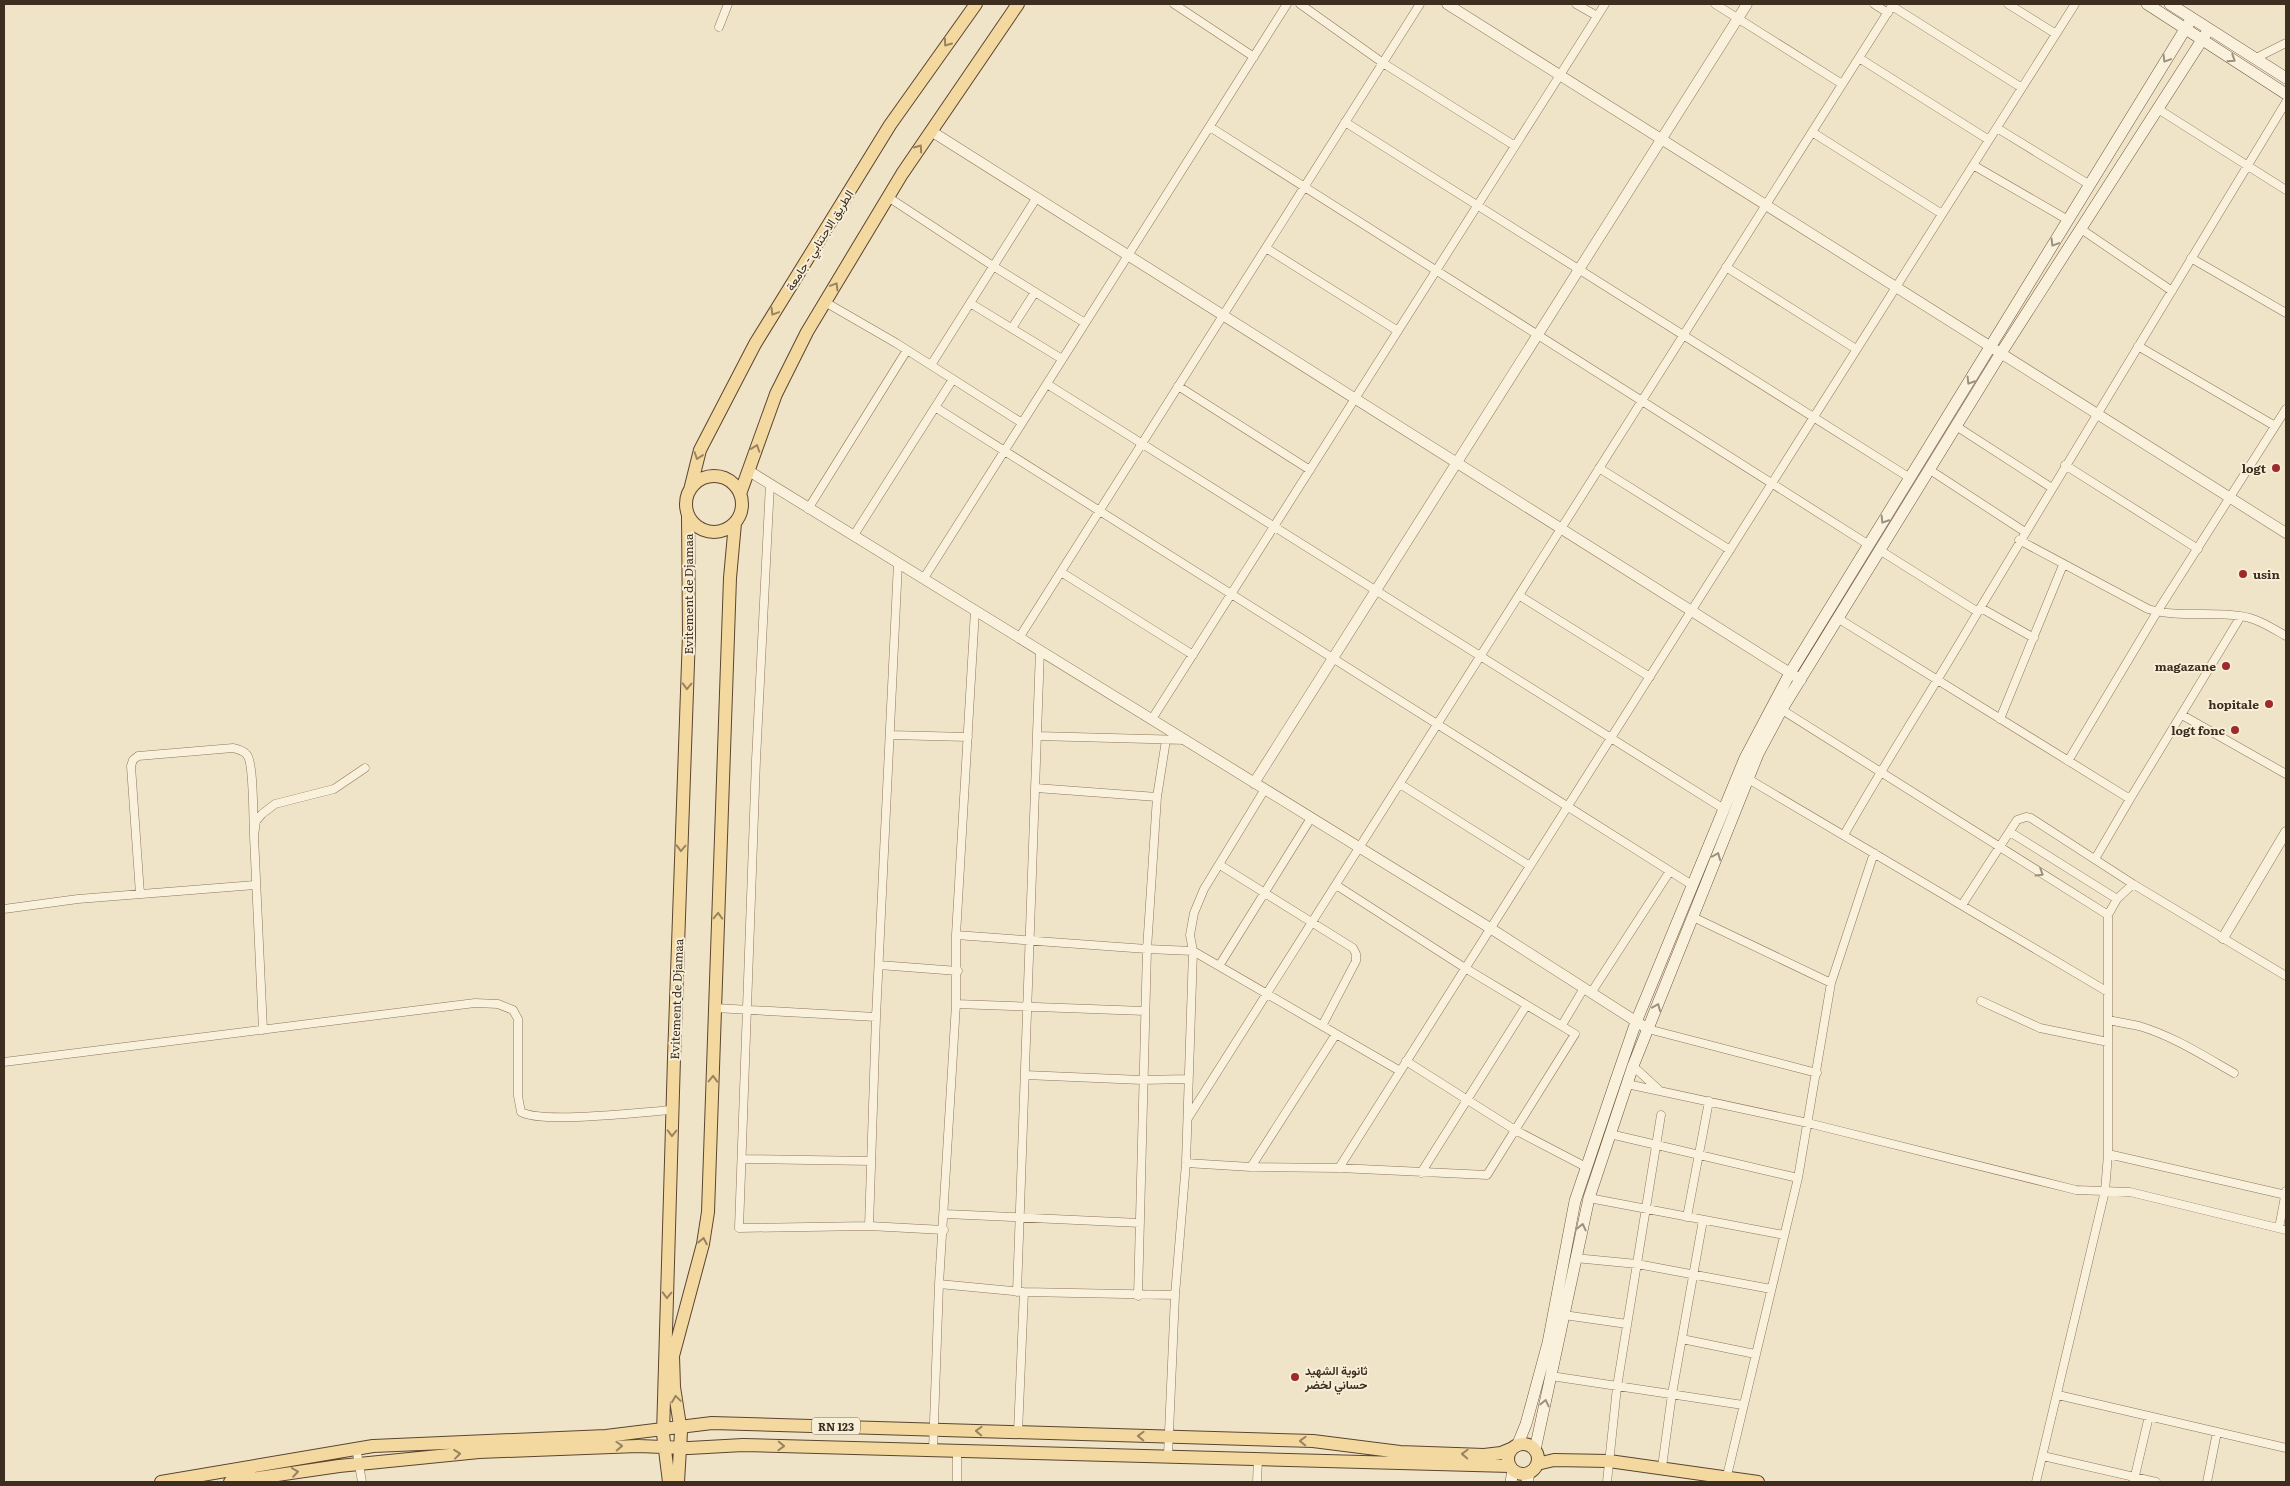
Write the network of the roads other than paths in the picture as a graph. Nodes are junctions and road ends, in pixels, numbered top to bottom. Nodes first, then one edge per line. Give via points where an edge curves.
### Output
1 (728, 4) edge
2 (976, 4) edge
3 (1018, 4) edge
4 (1174, 4) edge
5 (1287, 4) edge
6 (1300, 4) edge
7 (1420, 4) edge
8 (1447, 4) edge
9 (1576, 4) edge
10 (1605, 4) edge
11 (1715, 4) edge
12 (1747, 4) edge
13 (1874, 4) edge
14 (2008, 4) edge
15 (2075, 4) edge
16 (2147, 4) edge
17 (2170, 4) edge
18 (1891, 8) edge
19 (1597, 16) junction
20 (1738, 18) junction
21 (2192, 18) junction
22 (719, 27) dead end
23 (2185, 28) junction
24 (2209, 29) junction
25 (2056, 34) junction
26 (2203, 40) junction
27 (2286, 43) edge
28 (1254, 57) junction
29 (1859, 58) junction
30 (2256, 58) junction
31 (1383, 62) junction
32 (1560, 75) junction
33 (2286, 78) edge
34 (1842, 84) junction
35 (2022, 88) junction
36 (2286, 94) edge
37 (2286, 102) edge
38 (2158, 109) junction
39 (1345, 122) junction
40 (1210, 127) junction
41 (1997, 128) junction
42 (931, 131) junction
43 (1812, 132) junction
44 (1662, 139) junction
45 (1989, 140) junction
46 (1515, 146) junction
47 (1973, 165) junction
48 (2248, 166) junction
49 (2090, 185) junction
50 (1304, 187) junction
51 (2286, 190) edge
52 (888, 197) junction
53 (1037, 197) junction
54 (1477, 205) junction
55 (1766, 205) junction
56 (1942, 214) junction
57 (2068, 220) junction
58 (2081, 230) junction
59 (1266, 248) junction
60 (1128, 255) junction
61 (2192, 258) junction
62 (993, 266) junction
63 (1726, 268) junction
64 (1436, 270) junction
65 (1579, 270) junction
66 (1896, 287) junction
67 (2172, 291) junction
68 (1035, 292) junction
69 (825, 302) junction
70 (970, 303) junction
71 (2286, 313) edge
72 (1223, 315) junction
73 (1086, 323) junction
74 (1012, 328) junction
75 (1398, 331) junction
76 (1538, 334) junction
77 (1683, 336) junction
78 (2138, 346) junction
79 (907, 350) junction
80 (1856, 350) junction
81 (1996, 350) junction
82 (1062, 359) junction
83 (931, 365) junction
84 (953, 379) junction
85 (1047, 384) junction
86 (1178, 386) junction
87 (1355, 398) junction
88 (1643, 400) junction
89 (935, 407) junction
90 (2286, 409) edge
91 (2097, 413) junction
92 (1814, 418) junction
93 (1022, 423) junction
94 (1956, 426) junction
95 (2275, 426) junction
96 (1142, 443) junction
97 (1004, 451) junction
98 (1457, 462) junction
99 (2066, 465) junction
100 (1599, 468) junction
101 (1310, 470) junction
102 (1930, 470) junction
103 (749, 471) junction
104 (1910, 478) junction
105 (770, 484) junction
106 (1772, 484) junction
107 (2052, 488) junction
108 (690, 490) junction
109 (740, 494) junction
110 (2230, 497) junction
111 (808, 509) junction
112 (1099, 511) junction
113 (688, 515) junction
114 (735, 523) junction
115 (1274, 526) junction
116 (1561, 528) junction
117 (2025, 532) junction
118 (2286, 533) edge
119 (854, 536) junction
120 (2020, 540) junction
121 (1869, 544) junction
122 (2198, 549) junction
123 (1730, 550) junction
124 (1881, 551) junction
125 (898, 563) junction
126 (2063, 565) junction
127 (1061, 572) junction
128 (924, 578) junction
129 (1376, 590) junction
130 (1231, 594) junction
131 (1520, 596) junction
132 (975, 610) junction
133 (1691, 610) junction
134 (1979, 610) junction
135 (2157, 612) junction
136 (2241, 616) junction
137 (1839, 619) junction
138 (2286, 626) edge
139 (2284, 635) edge
140 (1019, 638) junction
141 (2034, 638) junction
142 (1040, 650) junction
143 (1193, 655) junction
144 (1481, 656) junction
145 (1333, 658) junction
146 (1790, 673) junction
147 (1650, 677) junction
148 (1936, 679) junction
149 (1801, 680) junction
150 (1778, 707) junction
151 (2182, 715) junction
152 (2000, 719) junction
153 (1152, 720) junction
154 (1438, 724) junction
155 (890, 735) junction
156 (1037, 736) junction
157 (968, 737) junction
158 (1610, 738) junction
159 (1166, 740) junction
160 (1186, 740) junction
161 (2068, 761) junction
162 (365, 768) dead end
163 (1880, 772) junction
164 (2286, 774) edge
165 (1744, 776) junction
166 (1254, 783) junction
167 (1400, 784) junction
168 (1036, 788) junction
169 (1265, 789) junction
170 (1157, 797) junction
171 (2130, 799) junction
172 (1568, 806) junction
173 (1724, 809) junction
174 (1311, 818) junction
175 (2010, 832) junction
176 (2286, 832) edge
177 (1844, 835) junction
178 (254, 836) junction
179 (1999, 847) junction
180 (1360, 848) junction
181 (1874, 853) junction
182 (2095, 859) junction
183 (1220, 865) junction
184 (1530, 866) junction
185 (1670, 871) junction
186 (1336, 884) junction
187 (2133, 884) junction
188 (255, 885) junction
189 (1692, 885) junction
190 (1264, 893) junction
191 (140, 894) junction
192 (2117, 899) junction
193 (4, 900) edge
194 (1962, 905) junction
195 (4, 909) edge
196 (2108, 915) junction
197 (1693, 917) junction
198 (1312, 923) junction
199 (1490, 928) junction
200 (956, 935) junction
201 (2223, 938) junction
202 (1030, 941) junction
203 (1147, 950) junction
204 (1193, 951) junction
205 (878, 965) junction
206 (1219, 966) junction
207 (1465, 968) junction
208 (958, 971) junction
209 (2286, 976) edge
210 (1831, 983) junction
211 (1588, 990) junction
212 (2108, 992) junction
213 (1267, 994) junction
214 (1981, 1001) dead end
215 (956, 1004) junction
216 (1526, 1006) junction
217 (1028, 1007) junction
218 (715, 1008) junction
219 (747, 1011) junction
220 (1144, 1011) junction
221 (876, 1017) junction
222 (2108, 1020) junction
223 (1636, 1022) junction
224 (1322, 1026) junction
225 (1562, 1026) junction
226 (1648, 1029) junction
227 (263, 1030) junction
228 (1336, 1034) junction
229 (2108, 1042) junction
230 (1406, 1061) junction
231 (4, 1062) edge
232 (1633, 1066) junction
233 (1400, 1071) junction
234 (1816, 1073) junction
235 (2234, 1073) dead end
236 (1025, 1075) junction
237 (1188, 1079) junction
238 (1142, 1080) junction
239 (1621, 1082) junction
240 (1660, 1090) junction
241 (1467, 1100) junction
242 (1709, 1101) junction
243 (672, 1110) junction
244 (1661, 1115) dead end
245 (1188, 1118) junction
246 (1808, 1123) junction
247 (1515, 1130) junction
248 (1610, 1134) junction
249 (1656, 1147) junction
250 (2108, 1154) junction
251 (1698, 1156) junction
252 (742, 1159) junction
253 (871, 1161) junction
254 (1186, 1163) junction
255 (1251, 1167) junction
256 (1586, 1167) junction
257 (1339, 1168) junction
258 (1421, 1173) junction
259 (1798, 1178) junction
260 (2105, 1190) junction
261 (2286, 1193) edge
262 (1589, 1198) junction
263 (1646, 1208) junction
264 (945, 1214) junction
265 (1687, 1216) junction
266 (1020, 1219) junction
267 (1703, 1220) junction
268 (1140, 1223) junction
269 (869, 1226) junction
270 (2283, 1229) edge
271 (944, 1230) junction
272 (1784, 1235) junction
273 (1575, 1258) junction
274 (1637, 1264) junction
275 (1693, 1275) junction
276 (939, 1284) junction
277 (1771, 1289) junction
278 (1021, 1292) junction
279 (1175, 1295) junction
280 (1138, 1296) junction
281 (1564, 1315) junction
282 (1627, 1324) junction
283 (1682, 1340) junction
284 (1755, 1354) junction
285 (1550, 1376) junction
286 (1617, 1387) junction
287 (1672, 1394) junction
288 (2058, 1395) junction
289 (1743, 1405) junction
290 (2149, 1416) junction
291 (680, 1427) junction
292 (933, 1429) junction
293 (664, 1430) junction
294 (1018, 1432) junction
295 (2217, 1432) junction
296 (1169, 1437) junction
297 (664, 1447) junction
298 (1515, 1447) junction
299 (356, 1448) junction
300 (680, 1448) junction
301 (2286, 1448) edge
302 (933, 1450) junction
303 (957, 1450) junction
304 (1168, 1455) junction
305 (2043, 1456) junction
306 (1258, 1458) junction
307 (1606, 1461) junction
308 (359, 1463) junction
309 (1533, 1465) edge
310 (1662, 1467) junction
311 (1511, 1473) edge
312 (1726, 1479) edge
313 (2135, 1480) edge
314 (161, 1482) edge
315 (230, 1482) edge
316 (362, 1482) edge
317 (669, 1482) edge
318 (678, 1482) edge
319 (957, 1482) edge
320 (1257, 1482) edge
321 (1606, 1482) edge
322 (1758, 1482) edge
323 (2036, 1482) edge
324 (2156, 1482) edge
325 (2206, 1482) edge

1 - 22 street
2 -> 108 main road, الطريق الاجتنابي - جامعة via 885,133 755,344 700,450
3 - 42 main road
4 - 28 street
5 - 28 street
6 - 31 street
7 - 31 street
8 - 32 street
9 - 19 street
10 - 19 street
11 - 20 street
12 - 20 street
13 - 18 street
14 - 25 street
15 - 25 street
16 - 23 main road
17 - 21 main road
18 - 29 street
18 - 35 street
19 - 32 street
20 - 34 street
20 - 44 street
21 - 23 main road
21 - 24 main road
23 - 26 main road
23 -> 49 main road
24 - 26 main road
24 - 30 main road
25 - 35 street
26 -> 36 main road
26 - 38 main road
27 - 30 street
28 - 40 street
29 - 34 street
29 - 45 street
30 - 33 main road
31 - 39 street
31 - 46 street
32 - 44 street
32 - 46 street
34 - 43 street
35 - 41 street
37 - 48 street
38 - 48 street
38 - 58 main road
39 - 50 street
39 - 54 street
40 - 50 street
40 - 60 street
41 - 45 street
41 - 49 street
52 -> 42 main road
42 - 53 street
43 - 55 street
43 - 56 street
44 - 55 street
44 - 65 street
45 - 47 street
46 - 54 street
47 - 56 street
47 - 57 street
48 - 51 street
48 - 61 street
49 - 57 main road
50 - 59 street
50 - 64 street
52 - 62 street
69 -> 52 main road
53 - 60 street
53 - 62 street
54 - 64 street
54 - 65 street
55 - 63 street
55 - 66 street
56 - 66 street
57 -> 81 main road
58 - 67 street
58 - 81 main road
59 - 72 street
59 - 75 street
60 - 72 street
60 - 73 street
61 - 67 street
61 - 71 street
62 - 68 street
62 - 70 street
63 - 77 street
63 - 80 street
64 - 75 street
64 - 76 street
65 - 76 street
65 - 77 street
66 - 80 street
66 - 81 street
67 - 78 street
68 - 73 street
68 - 74 street
69 - 79 street
103 -> 69 main road via 776,394
70 - 74 street
70 - 83 street
72 - 86 street
72 - 87 street
73 - 82 street
74 - 82 street
75 - 87 street
76 - 88 street
76 - 98 street
77 - 88 street
77 - 92 street
78 - 91 street
78 - 95 street
79 - 83 street
79 - 111 street
80 - 92 street
81 - 91 street
81 - 94 main road
81 -> 104 main road
82 - 85 street
83 - 84 street
84 - 89 street
84 - 93 street
85 - 93 street
85 - 96 street
86 - 96 street
86 - 101 street
87 - 98 street
87 - 101 street
88 - 100 street
88 - 106 street
89 - 97 street
89 - 119 street
90 - 95 street
91 - 99 street
91 - 110 street
92 - 104 street
92 - 106 street
93 - 97 street
94 - 102 main road
94 - 107 street
95 - 110 street
96 - 112 street
96 - 115 street
97 - 112 street
97 - 128 street
98 - 116 street
98 - 129 street
99 - 107 street
99 - 122 street
100 - 116 street
100 - 123 street
101 - 115 street
102 - 117 street
102 - 124 main road
103 - 105 street
103 - 109 main road
104 -> 121 main road
105 - 111 street
105 - 219 street
106 - 121 street
106 - 123 street
107 - 117 street
108 - 109 main road via 696,482 716,476 735,485
108 - 113 main road via 686,502
109 - 114 main road via 742,509
110 - 118 street
110 - 122 street
111 - 119 street
112 - 127 street
112 - 130 street
113 - 114 main road via 694,524 715,532 726,530
113 -> 243 main road, Evitement de Djamaa via 689,618
218 -> 114 main road via 730,578
115 - 129 street
115 - 130 street
116 - 131 street
116 - 133 street
117 - 120 street
119 - 125 street
120 - 126 street
120 - 134 street
121 - 146 main road
122 - 135 street
123 - 133 street
124 - 134 street
124 - 137 main road
125 - 128 street
125 - 155 street
126 - 135 street via 2139,606
126 - 141 street
127 - 140 street
127 - 143 street
128 - 132 street
129 - 144 street
129 - 145 street
130 - 143 street
130 - 145 street
131 - 144 street
131 - 147 street
132 - 140 street
132 - 157 street
133 - 146 street
133 - 147 street
134 - 141 street
134 - 148 street
135 - 136 street
135 - 161 street
136 - 139 street
136 - 151 street
137 - 148 street
137 - 149 main road
138 - 139 street
140 - 142 street
141 - 152 street
142 - 153 street
142 - 156 street
143 - 153 street
144 - 154 street
144 - 158 street
145 - 154 street
145 - 166 street
146 - 149 street
146 - 150 main road
147 - 158 street
148 - 152 street
148 - 163 street
149 - 150 main road
150 - 163 street
150 - 165 main road via 1758,754
151 - 164 street
151 - 171 street
152 - 161 street
153 - 160 street
154 - 167 street
154 - 172 street
155 - 157 street
155 - 205 street
156 - 159 street
156 - 168 street
157 - 200 street
158 - 172 street
158 - 173 street
159 - 160 street
159 - 170 street
160 - 166 street
161 - 171 street
162 - 178 street via 334,788 275,804 256,821
163 - 177 street
163 - 179 street
165 - 173 main road
165 - 177 street
197 -> 165 main road
166 - 169 street
167 - 180 street
167 - 184 street
168 - 170 street
168 - 202 street
169 - 174 street
169 - 183 street
170 - 203 street
171 - 182 street
172 - 184 street
172 - 185 street
173 - 189 main road
174 - 180 street
174 - 190 street
175 - 179 street
175 - 182 street via 2021,818 2031,818
175 - 192 street
176 - 201 street
177 - 181 street
178 - 188 street
178 - 191 street via 248,755 233,748 138,756 131,766
179 - 194 street
179 -> 196 street
180 - 186 street
180 - 199 street
181 - 194 street
181 - 210 street
182 - 187 street
183 - 190 street
183 - 204 street via 1204,889 1194,913 1190,935
184 - 199 street
185 - 189 street
185 - 211 street
186 - 198 street
186 - 207 street
187 - 192 street
187 - 201 street
188 - 191 street
188 - 227 street
189 - 223 main road
190 - 198 street
190 - 206 street
191 - 195 street via 78,898
192 - 196 street
193 - 195 street
194 - 212 street
196 - 212 street
197 - 210 street
226 -> 197 main road
198 - 213 street
198 - 224 street via 1353,948 1356,954 1352,970
199 - 207 street
199 - 211 street
200 - 202 street
200 - 208 street
201 - 209 street
202 - 203 street
202 - 217 street
203 - 204 street
203 - 220 street
204 - 206 street
204 - 237 street
205 - 208 street
205 - 221 street
206 - 213 street
207 - 216 street
207 - 230 street
208 - 215 street
210 - 234 street
211 - 223 street
211 - 225 street
212 - 222 street
213 - 224 street
213 - 245 street
214 - 229 street via 2054,1032
215 - 217 street
215 - 264 street
216 - 225 street
216 - 241 street
217 - 220 street
217 - 236 street
218 - 219 street
291 -> 218 main road via 674,1388 674,1356 706,1228
219 - 221 street
219 - 252 street
220 - 238 street
221 - 253 street
222 - 229 street
222 - 235 street via 2139,1026 2161,1035
223 - 226 street
223 - 239 main road
224 - 228 street
225 - 247 street via 1575,1034
226 - 232 main road
226 - 234 street
227 - 231 street
227 - 243 street via 475,1003 498,1004 513,1010 518,1019 521,1112 529,1116 570,1117
228 - 233 street
228 - 255 street
229 - 250 street
230 - 233 street
230 - 241 street
232 - 239 main road
232 - 240 street
233 - 257 street
234 - 246 street
236 - 238 street
236 - 266 street
237 - 238 street
237 - 245 street
238 - 268 street
239 - 240 street
239 - 248 main road
239 - 256 main road
240 - 242 street
241 - 247 street
241 - 258 street
242 - 246 street
242 - 251 street
243 -> 293 main road, Evitement de Djamaa
244 - 249 street
245 - 254 street
246 - 259 street
246 - 260 street via 2076,1190
247 - 256 street
247 - 258 street via 1487,1175
248 - 249 street
248 - 262 main road
249 - 251 street
249 - 263 street
250 - 260 street
250 - 261 street
251 - 259 street
251 - 265 street
252 - 253 street
252 - 269 street via 739,1228
253 - 269 street
254 - 255 street
254 - 279 street
255 - 257 street
256 - 298 main road via 1575,1201 1548,1343 1524,1429
257 - 258 street
259 - 272 street
260 - 270 street via 2130,1192
260 - 288 street
261 - 270 street
262 - 263 street
273 -> 262 main road
263 - 265 street
263 - 274 street
264 - 266 street
264 - 271 street
265 - 267 street
266 - 268 street
266 - 278 street
267 - 272 street
267 - 275 street
268 - 280 street
269 - 271 street
271 - 276 street
272 - 277 street
273 - 274 street
273 - 281 main road
274 - 275 street
274 - 282 street
275 - 277 street
275 - 283 street
276 - 278 street
276 - 292 street
277 - 284 street
278 - 280 street
278 - 294 street
279 - 280 street
279 - 296 street
281 - 282 street
281 - 285 main road
282 - 286 street
283 - 284 street
283 - 287 street
284 - 289 street
285 - 286 street
309 -> 285 main road
286 - 287 street
286 - 307 street
287 - 289 street
287 - 310 street
288 - 290 street
288 - 305 street
289 - 312 street
290 - 295 street
290 - 313 street
291 - 292 main road, RN 123 via 712,1423
291 - 293 main road, RN 123
291 - 300 main road
294 -> 292 main road, RN 123
292 - 302 street
293 - 297 main road, Evitement de Djamaa
293 - 299 main road, RN 123 via 606,1436
296 -> 294 main road, RN 123
295 - 301 street
295 - 325 street
298 -> 296 main road, RN 123 via 1484,1455 1400,1452 1320,1442
296 - 304 street
297 - 300 main road, RN 123
308 -> 297 main road, RN 123 via 505,1450
297 - 317 main road, Evitement de Djamaa
298 - 309 main road via 1525,1445
298 - 311 main road via 1508,1457
299 - 308 street
299 - 314 main road, RN 123
300 -> 302 main road, RN 123 via 743,1445
300 - 318 main road
302 - 303 main road, RN 123
303 - 304 main road, RN 123
303 - 319 street
304 - 306 main road, RN 123
305 - 313 street
305 - 323 street
306 - 311 main road, RN 123
306 - 320 street
307 - 309 main road via 1558,1452
307 - 310 main road
307 - 321 street
315 -> 308 main road, RN 123
308 - 316 street
309 - 311 main road
310 - 312 main road
312 - 322 main road
313 - 324 street

